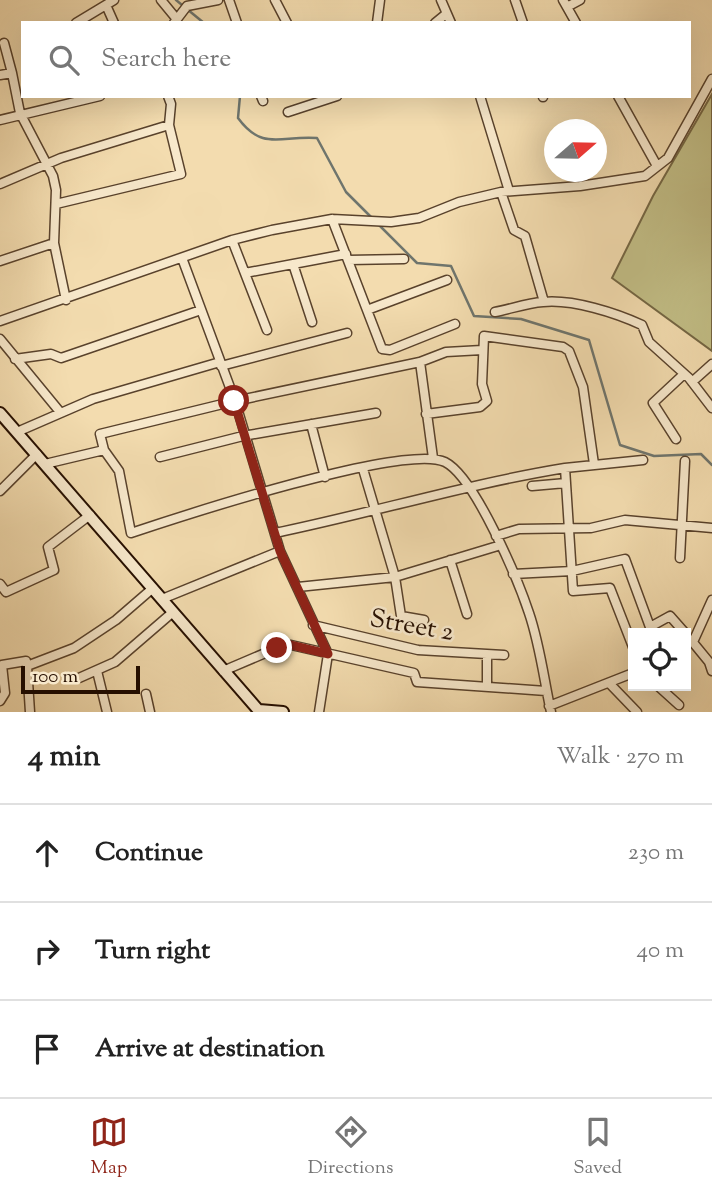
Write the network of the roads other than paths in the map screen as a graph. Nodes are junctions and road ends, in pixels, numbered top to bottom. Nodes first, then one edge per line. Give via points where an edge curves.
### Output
1 (161, 0) edge
2 (218, 0) edge
3 (229, 0) edge
4 (275, 0) edge
5 (380, 0) edge
6 (441, 0) edge
7 (515, 0) edge
8 (580, 0) edge
9 (110, 2) edge
10 (565, 4) edge
11 (179, 14) edge
12 (446, 14) junction
13 (79, 21) edge
14 (114, 21) edge
15 (236, 21) edge
16 (286, 21) edge
17 (377, 21) edge
18 (437, 21) edge
19 (450, 21) edge
20 (522, 21) edge
21 (575, 21) edge
22 (4, 43) dead end
23 (12, 73) junction
24 (0, 75) edge
25 (712, 79) edge
26 (19, 84) edge
27 (91, 98) edge
28 (169, 98) edge
29 (324, 98) edge
30 (481, 98) edge
31 (619, 98) edge
32 (288, 111) dead end
33 (20, 113) junction
34 (0, 120) edge
35 (169, 125) junction
36 (49, 164) junction
37 (657, 166) junction
38 (0, 184) edge
39 (505, 192) junction
40 (56, 204) junction
41 (332, 219) junction
42 (232, 240) junction
43 (54, 243) junction
44 (347, 257) junction
45 (182, 258) junction
46 (404, 259) dead end
47 (0, 261) edge
48 (293, 264) junction
49 (245, 274) junction
50 (447, 280) dead end
51 (66, 300) junction
52 (544, 302) junction
53 (201, 310) junction
54 (367, 310) junction
55 (495, 312) dead end
56 (0, 321) edge
57 (312, 322) dead end
58 (455, 324) dead end
59 (267, 330) dead end
60 (347, 333) dead end
61 (0, 339) edge
62 (482, 350) junction
63 (15, 359) junction
64 (420, 362) junction
65 (221, 364) junction
66 (712, 365) edge
67 (684, 374) junction
68 (692, 382) junction
69 (234, 401) junction
70 (712, 408) edge
71 (60, 412) junction
72 (376, 413) dead end
73 (426, 414) junction
74 (2, 420) edge
75 (312, 424) junction
76 (17, 432) junction
77 (243, 436) junction
78 (676, 439) dead end
79 (104, 450) junction
80 (37, 454) junction
81 (160, 457) dead end
82 (433, 458) junction
83 (643, 460) dead end
84 (685, 461) dead end
85 (45, 464) junction
86 (594, 464) junction
87 (565, 467) junction
88 (363, 469) junction
89 (325, 477) junction
90 (566, 484) junction
91 (532, 486) dead end
92 (468, 487) junction
93 (261, 490) junction
94 (0, 491) edge
95 (376, 512) junction
96 (90, 515) junction
97 (681, 525) junction
98 (569, 528) junction
99 (712, 528) edge
100 (275, 533) junction
101 (496, 536) junction
102 (501, 545) junction
103 (280, 551) junction
104 (680, 558) dead end
105 (450, 560) junction
106 (572, 571) junction
107 (513, 574) junction
108 (394, 577) junction
109 (0, 584) edge
110 (298, 587) junction
111 (153, 588) junction
112 (162, 599) junction
113 (712, 600) edge
114 (173, 612) junction
115 (467, 614) dead end
116 (424, 620) dead end
117 (313, 625) junction
118 (680, 628) edge
119 (628, 634) edge
120 (693, 642) joint
121 (328, 654) junction
122 (487, 655) junction
123 (504, 655) dead end
124 (27, 666) junction
125 (97, 671) junction
126 (223, 671) junction
127 (712, 671) edge
128 (628, 675) edge
129 (79, 678) dead end
130 (609, 683) junction
131 (487, 687) junction
132 (546, 691) junction
133 (664, 691) edge
134 (146, 694) dead end
135 (0, 701) edge
136 (678, 705) dead end
137 (550, 709) edge
138 (259, 711) edge
139 (30, 712) edge
140 (107, 712) edge
141 (150, 712) edge
142 (283, 712) edge
143 (319, 712) edge
144 (637, 712) edge

1 - 11 street
2 - 11 street
3 - 15 street
4 - 16 street
5 - 17 street
6 - 12 street
7 - 20 street
8 - 10 street
9 - 13 street
9 - 14 street
10 - 21 street
12 - 18 street
12 - 19 street
22 - 23 street
23 - 24 street
23 - 26 street
25 - 37 street via 668,158
26 - 33 street
27 - 33 street
28 - 35 street
29 - 32 street
30 - 39 street
31 - 37 street
33 - 34 street
33 - 36 street
35 - 36 street
35 - 40 street via 181,174
36 - 38 street
36 - 40 street
37 - 39 street via 645,177
39 - 41 street via 459,202 419,218 391,222
39 - 52 street via 514,230 525,236
40 - 43 street
41 - 42 street
41 - 44 street
42 - 45 street
42 - 49 street
43 - 47 street
43 - 51 street
44 - 46 street
44 - 48 street
44 - 54 street
45 - 51 street
45 - 53 street
48 - 49 street
48 - 57 street
49 - 59 street
50 - 54 street
51 - 56 street
52 - 55 street
52 - 67 street via 610,310 642,325 649,342
53 - 63 street via 61,358 51,354
53 - 65 street
54 - 58 street via 382,349 390,350
60 - 65 street
61 - 63 street
62 - 64 street via 446,352
62 - 73 street via 487,401 480,407
62 - 86 street via 484,336 569,351 583,387
63 - 71 street
64 - 69 street
64 - 73 street
65 - 69 street
65 - 71 street
66 - 68 street
67 - 68 street
67 - 78 street via 653,403
68 - 70 street
69 - 77 street
69 - 79 street via 100,434
71 - 76 street
72 - 75 street
73 - 82 street
74 - 76 street
75 - 77 street
75 - 89 street
76 - 80 street
77 - 81 street
77 - 93 street
79 - 85 street
79 - 93 street via 118,471 131,533
80 - 85 street
80 - 94 street
82 - 88 street
82 - 92 street via 459,472
83 - 86 street
84 - 97 street
85 - 96 street
86 - 87 street
87 - 90 street
87 - 92 street
88 - 89 street
88 - 95 street
89 - 93 street
90 - 91 street
90 - 98 street
92 - 95 street
92 - 101 street
93 - 100 street
95 - 100 street
95 - 108 street
96 - 109 street via 48,547 54,570 6,593
96 - 111 street
97 - 98 street via 625,520
97 - 99 street
97 - 104 street
98 - 101 street via 519,528
98 - 106 street
100 - 103 street
101 - 102 street
102 - 105 street
102 - 107 street
103 - 110 street
103 - 112 street
105 - 108 street
105 - 115 street
106 - 107 street
106 - 118 street via 625,559 650,627 670,616
106 - 119 street via 573,591 610,588
107 - 132 street via 530,615
108 - 110 street
108 - 116 street via 401,615
110 - 117 street
111 - 112 street
111 - 124 street via 83,643
112 - 114 street
113 - 120 street
114 - 125 street via 116,662
114 - 126 street
117 - 121 street
117 - 122 street, Street 2 via 418,650
120 - 127 street
121 - 126 street via 291,645
121 - 131 street via 414,673 417,682
121 - 143 street
122 - 123 street, Street 2
122 - 131 street
124 - 135 street via 26,661 2,665 5,693
124 - 139 street
125 - 129 street
125 - 140 street
126 - 138 street
128 - 130 street
130 - 137 street
130 - 144 street
131 - 132 street
132 - 137 street
133 - 136 street
134 - 141 street
138 - 142 street

